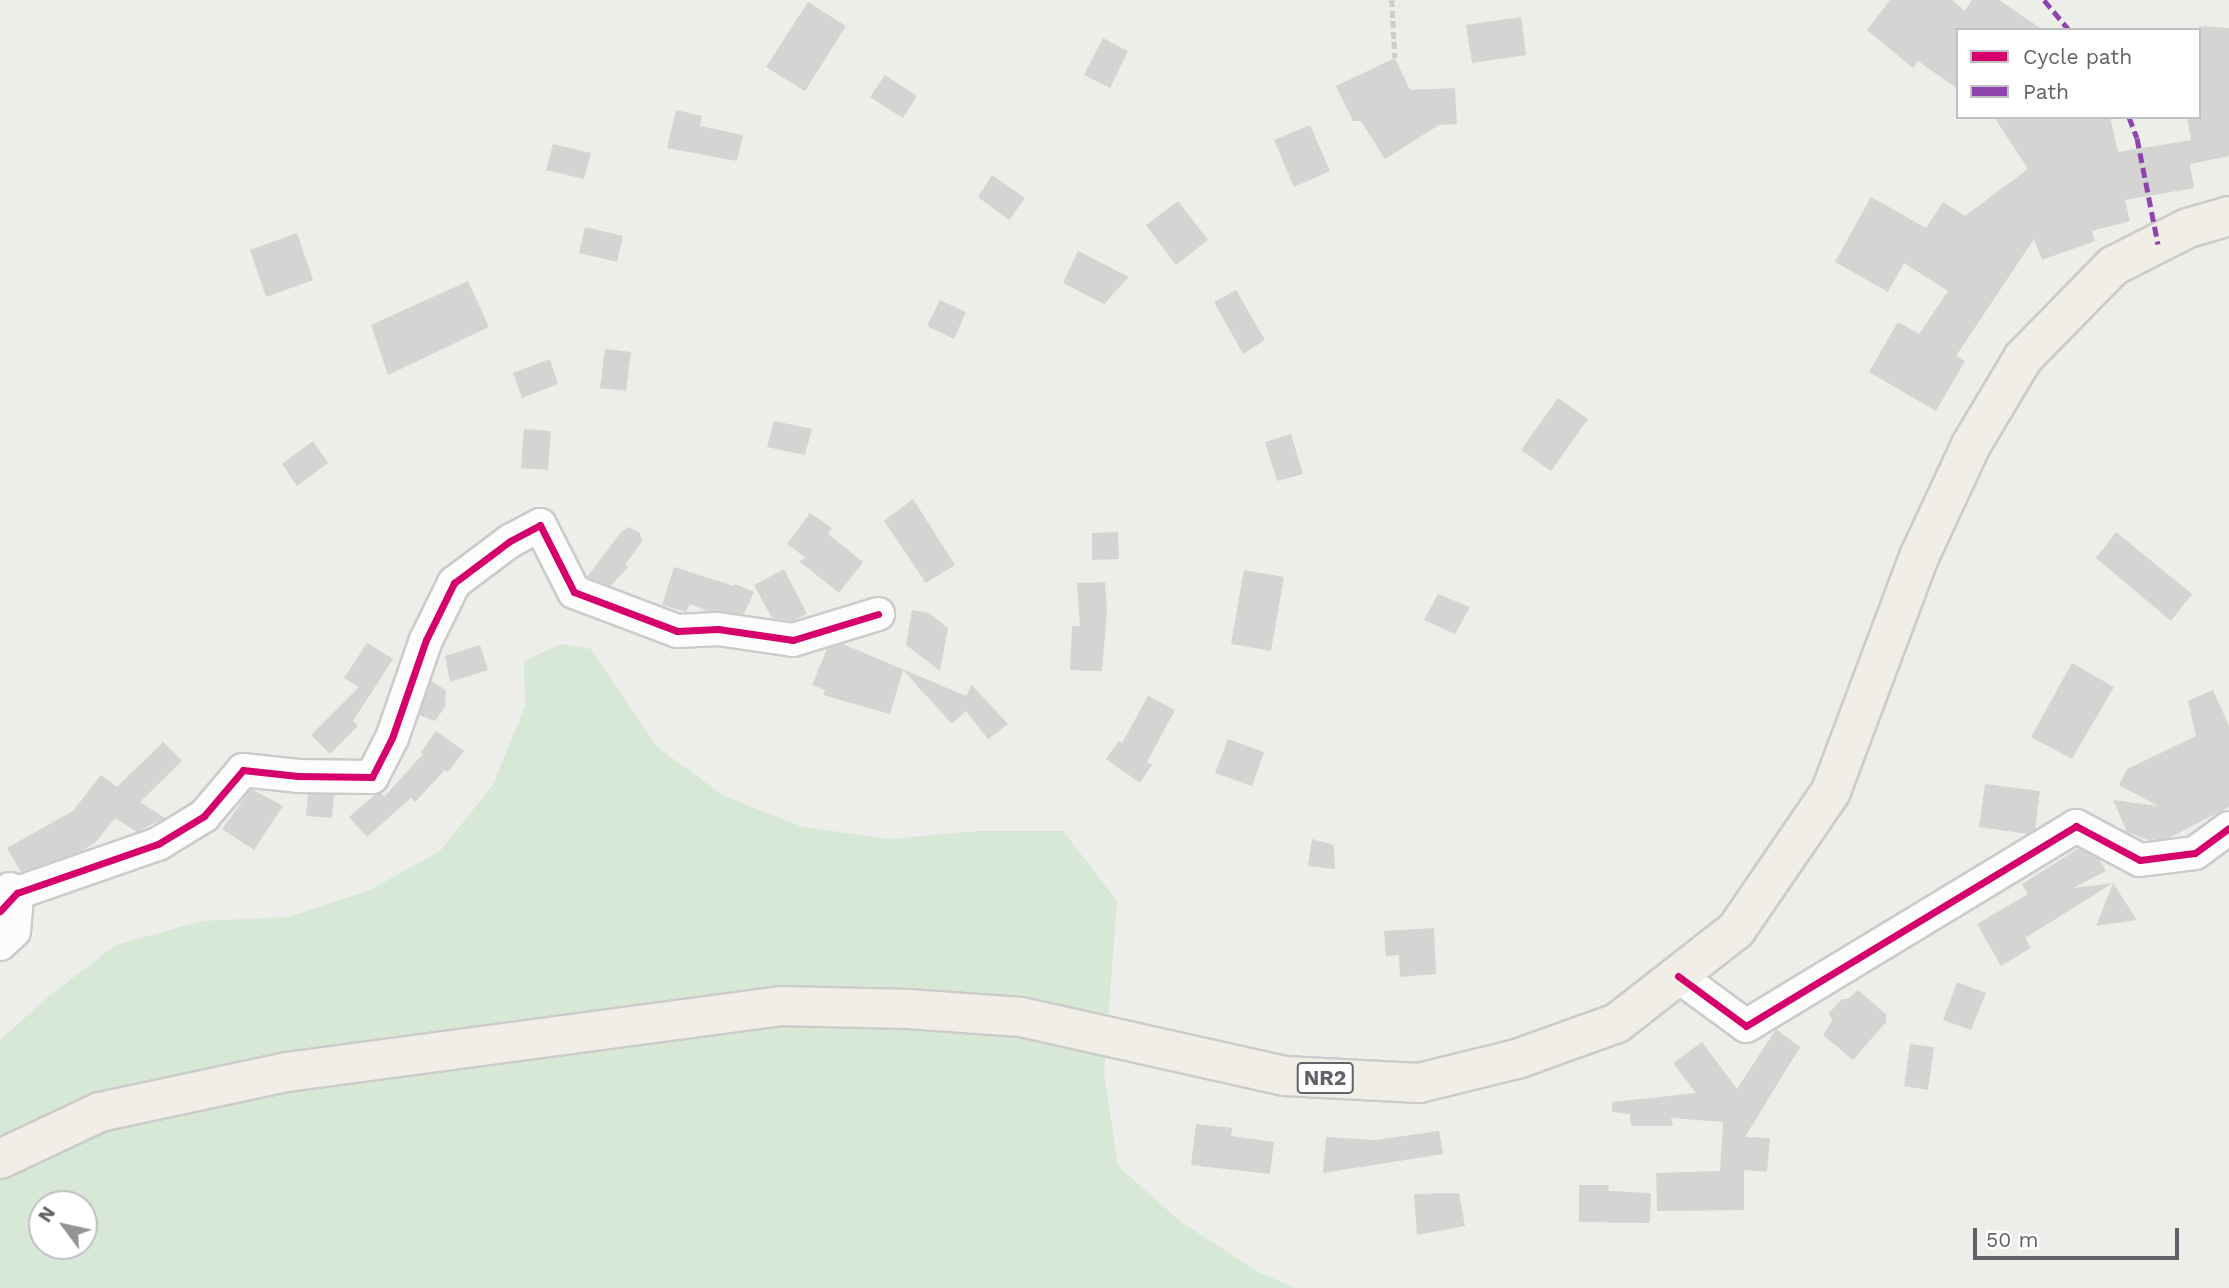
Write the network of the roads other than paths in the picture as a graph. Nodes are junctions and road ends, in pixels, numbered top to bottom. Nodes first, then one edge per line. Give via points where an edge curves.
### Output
1 (2229, 216) edge
2 (878, 614) dead end
3 (2229, 828) edge
4 (6, 895) edge
5 (0, 944) edge
6 (1678, 976) junction
7 (0, 1159) edge

1 - 6 highway, NR2 via 2188,228 2112,266 2023,358 1971,445 1919,557 1831,791 1736,930
2 - 4 street via 793,640 718,629 677,631 574,592 540,525 510,541 454,583 426,640 392,738 372,776 298,776 243,769 204,816 158,844
3 - 6 street via 2195,853 2140,860 2076,826 1746,1026
4 - 5 street via 14,931
6 - 7 highway, NR2 via 1617,1023 1517,1059 1419,1083 1286,1076 1021,1017 780,1006 287,1072 100,1112

